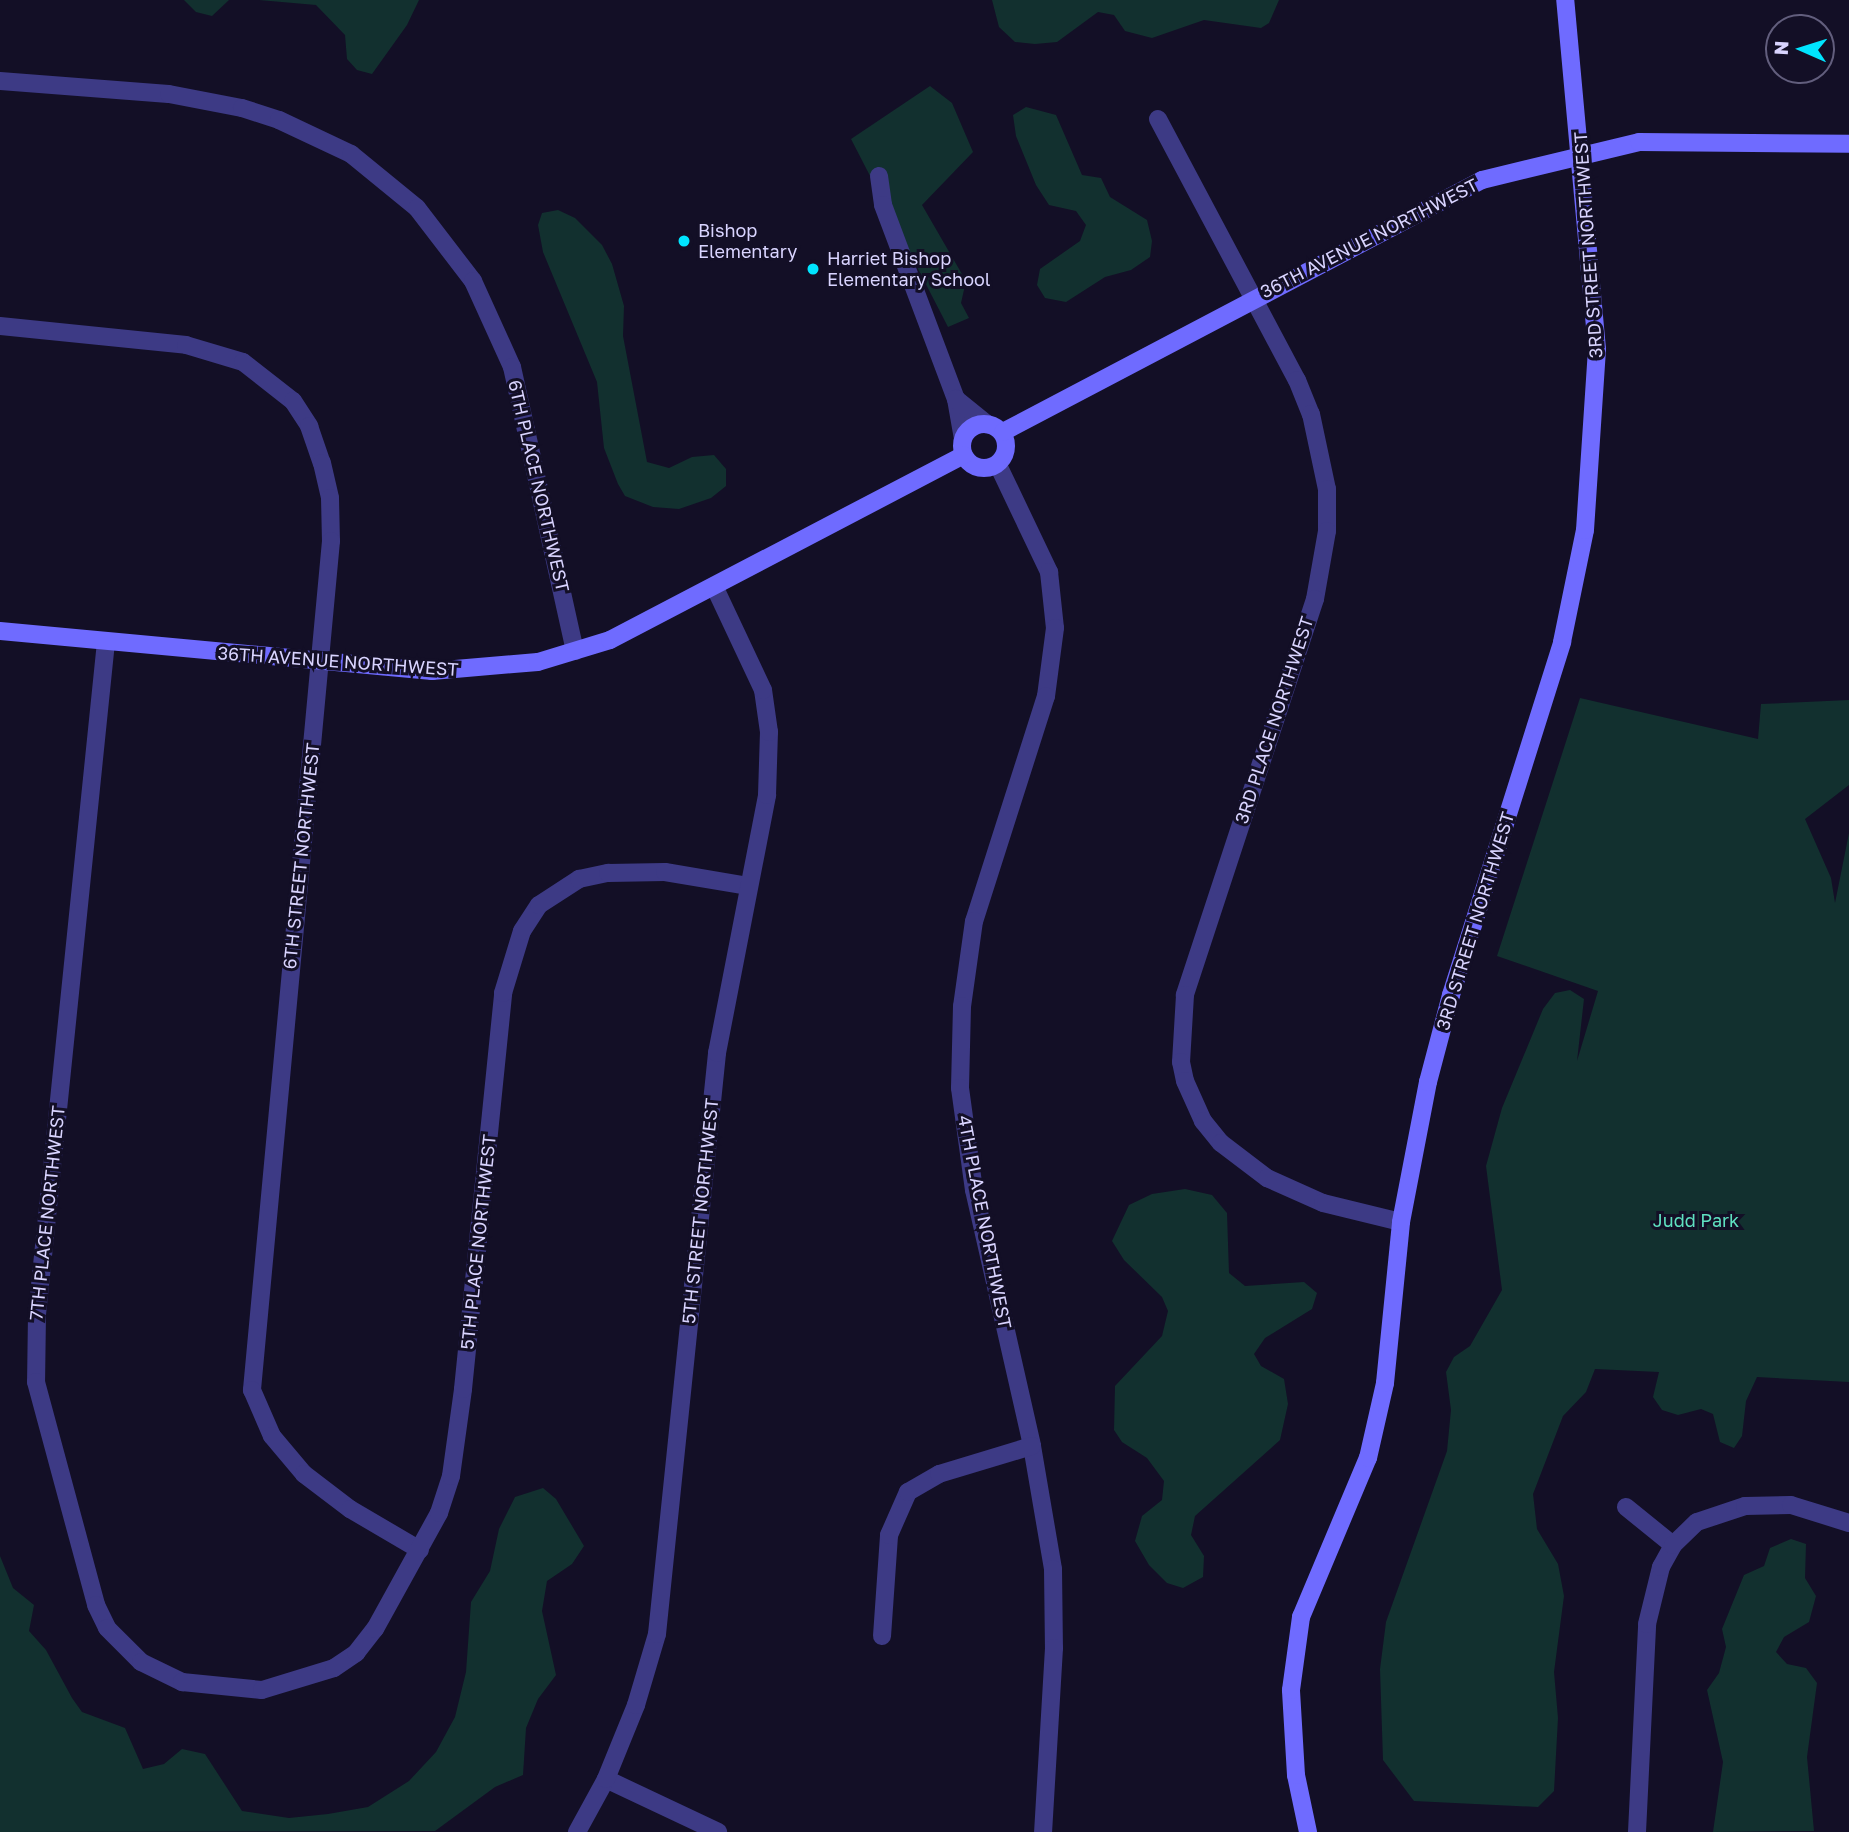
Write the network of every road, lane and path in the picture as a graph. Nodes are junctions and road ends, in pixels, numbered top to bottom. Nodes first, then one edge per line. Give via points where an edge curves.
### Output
1 (1565, 0) edge
2 (0, 81) edge
3 (1157, 119) dead end
4 (1849, 144) edge
5 (1582, 153) junction
6 (879, 176) dead end
7 (1255, 297) junction
8 (0, 326) edge
9 (957, 398) junction
10 (996, 429) junction
11 (963, 447) junction
12 (998, 465) junction
13 (715, 588) junction
14 (0, 631) edge
15 (106, 642) junction
16 (575, 651) junction
17 (320, 663) junction
18 (749, 886) junction
19 (1401, 1222) junction
20 (1032, 1446) junction
21 (1626, 1507) dead end
22 (1849, 1523) edge
23 (1673, 1545) junction
24 (420, 1550) junction
25 (882, 1636) dead end
26 (236, 1689) joint
27 (606, 1779) junction
28 (577, 1832) edge
29 (718, 1832) edge
30 (1043, 1832) edge
31 (1308, 1832) edge
32 (1637, 1832) edge

1 - 5 street, 3RD STREET NORTHWEST
2 - 16 street, 6TH PLACE NORTHWEST via 158,93 242,108 351,154 417,208 473,281 512,368
3 - 7 street, 3RD PLACE NORTHWEST
4 - 5 street, 36TH AVENUE NORTHWEST via 1676,139
5 - 7 street, 36TH AVENUE NORTHWEST via 1468,185
5 - 19 street, 3RD STREET NORTHWEST via 1597,349 1591,474 1577,575 1562,642 1451,995 1428,1082
6 - 9 street via 883,205
7 - 10 street, 36TH AVENUE NORTHWEST
7 - 19 street, 3RD PLACE NORTHWEST via 1311,414 1327,489 1326,531 1315,599 1190,973 1181,1062 1203,1121 1244,1162 1313,1199
8 - 17 street, 6TH STREET NORTHWEST via 145,339 216,352 270,378 293,401 310,426 330,498
9 - 10 street
9 - 11 street
10 - 11 street, 36TH AVENUE NORTHWEST via 974,426
10 - 12 street via 1005,450
11 - 12 street via 974,466
11 - 13 street, 36TH AVENUE NORTHWEST
12 - 20 street, 4TH PLACE NORTHWEST via 1049,572 1055,628 1046,696 974,921 962,1006 960,1088 974,1190
13 - 16 street, 36TH AVENUE NORTHWEST via 610,640
13 - 18 street, 5TH STREET NORTHWEST via 763,690 768,721 767,795
14 - 15 street, 36TH AVENUE NORTHWEST
15 - 17 street, 36TH AVENUE NORTHWEST
15 - 26 street, 7TH PLACE NORTHWEST via 37,1314 36,1382 96,1605 107,1628 123,1647 162,1674 182,1682
16 - 17 street, 36TH AVENUE NORTHWEST via 538,662 466,671
17 - 24 street, 6TH STREET NORTHWEST via 254,1331 252,1390 272,1436 304,1474 350,1509
18 - 24 street, 5TH PLACE NORTHWEST via 665,872 608,873 579,879 558,890 539,905 522,931 503,993 451,1476
18 - 27 street, 5TH STREET NORTHWEST via 707,1133 663,1598 645,1678
19 - 31 street, 3RD STREET NORTHWEST via 1385,1384 1374,1434 1315,1577 1294,1652 1295,1765
20 - 25 street via 939,1474 908,1492 889,1535
20 - 30 street, 4TH PLACE NORTHWEST via 1055,1594
21 - 23 street
22 - 23 street via 1791,1505 1724,1511 1697,1522
23 - 32 street via 1661,1567 1647,1624
24 - 26 street, 5TH PLACE NORTHWEST via 395,1598 355,1653 334,1668 286,1686
27 - 28 street, 5TH STREET NORTHWEST
27 - 29 street

